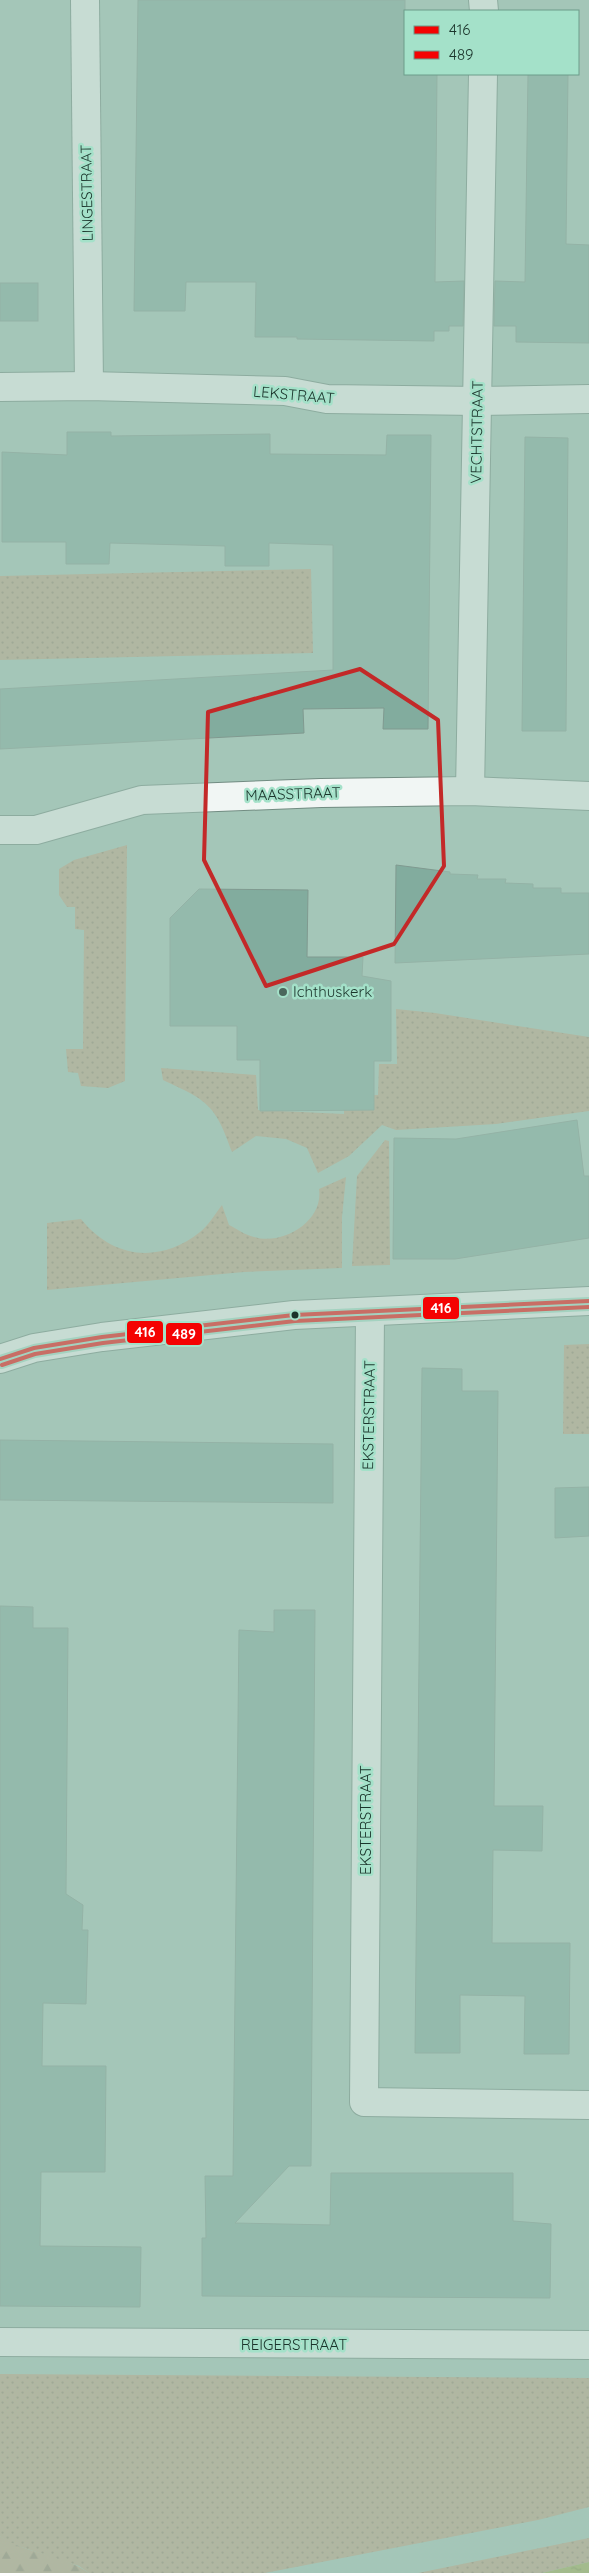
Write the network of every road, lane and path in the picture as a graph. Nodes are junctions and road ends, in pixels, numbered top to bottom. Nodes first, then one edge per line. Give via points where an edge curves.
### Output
1 (85, 0) edge
2 (483, 75) edge
3 (90, 386) junction
4 (0, 387) edge
5 (589, 399) edge
6 (478, 401) junction
7 (470, 791) junction
8 (589, 796) edge
9 (0, 830) edge
10 (589, 1301) edge
11 (370, 1313) junction
12 (0, 1359) edge
13 (589, 2105) edge
14 (0, 2342) edge
15 (589, 2345) edge

1 - 3 street, LINGESTRAAT
2 - 6 street, VECHTSTRAAT
3 - 4 street, LEKSTRAAT
3 - 6 street, LEKSTRAAT via 285,391 327,399
5 - 6 street, LEKSTRAAT
6 - 7 street, VECHTSTRAAT
7 - 8 street, MAASSTRAAT
7 - 9 street, MAASSTRAAT via 142,800 36,830
10 - 11 street
11 - 12 street via 294,1315 102,1337 34,1348
11 - 13 street, EKSTERSTRAAT via 364,2102
14 - 15 street, REIGERSTRAAT

